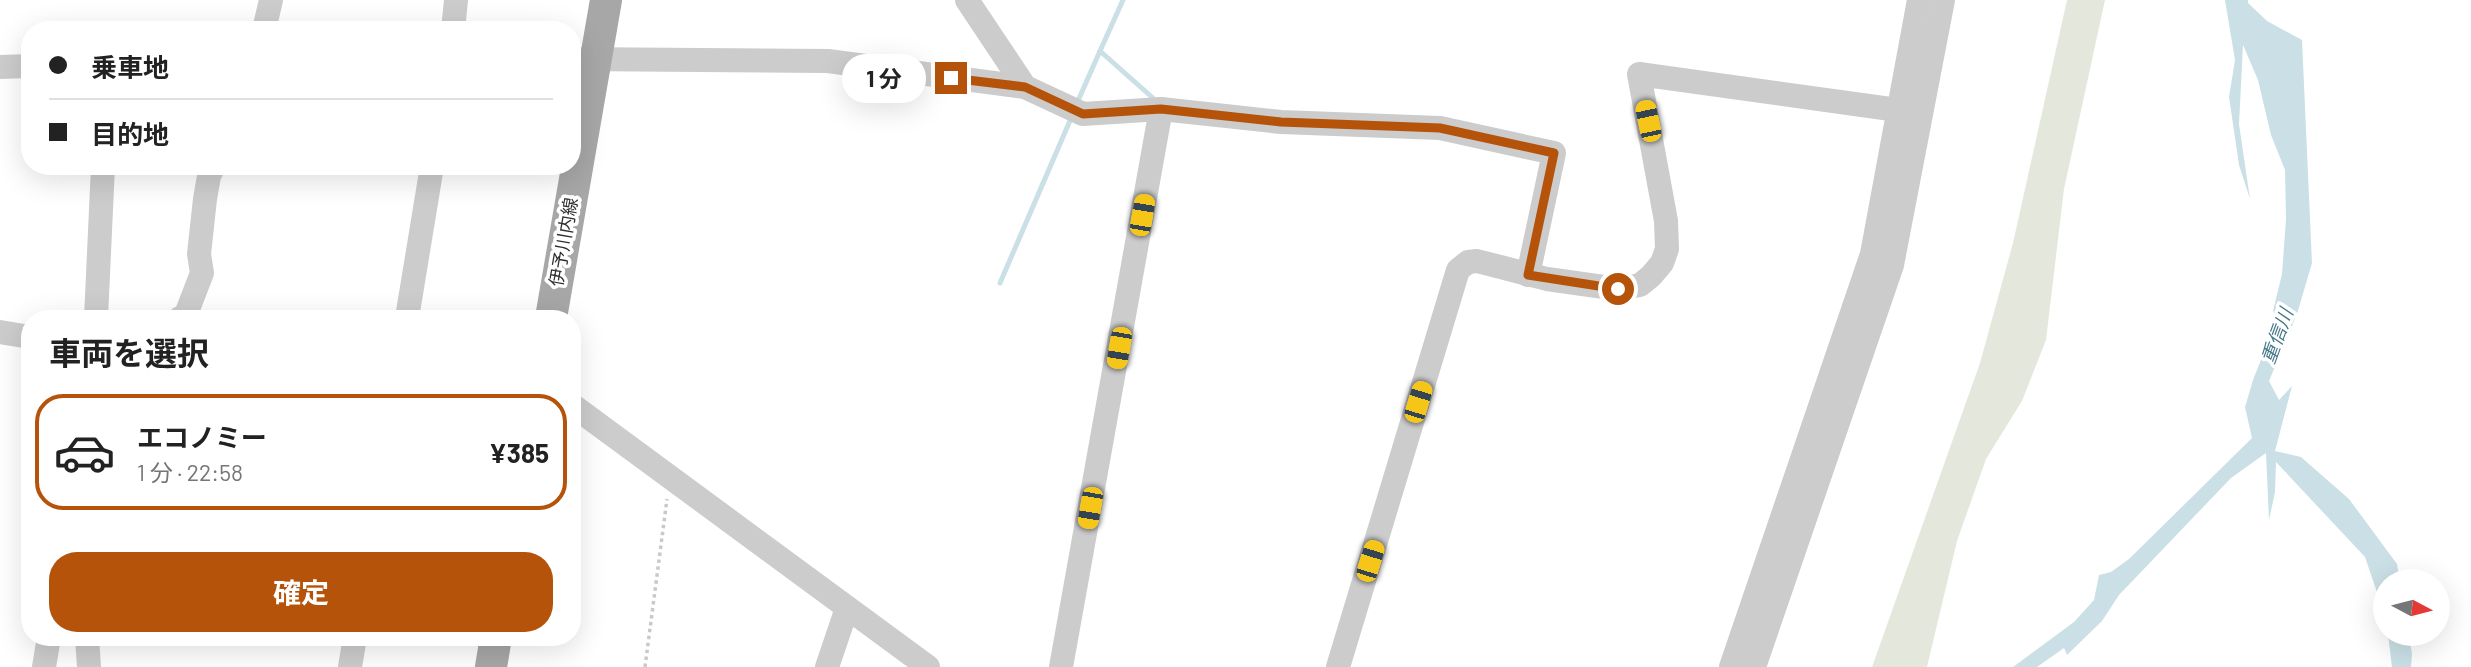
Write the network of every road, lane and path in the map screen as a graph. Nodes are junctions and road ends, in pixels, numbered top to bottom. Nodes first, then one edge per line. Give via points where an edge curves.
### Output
1 (271, 0) edge
2 (456, 0) edge
3 (606, 0) edge
4 (967, 0) edge
5 (1919, 0) edge
6 (1943, 0) edge
7 (266, 21) edge
8 (454, 21) edge
9 (584, 58) edge
10 (21, 66) edge
11 (0, 67) edge
12 (581, 82) edge
13 (1025, 87) junction
14 (1161, 109) junction
15 (1898, 110) junction
16 (103, 175) edge
17 (210, 175) edge
18 (431, 175) edge
19 (569, 175) edge
20 (1528, 275) junction
21 (96, 310) edge
22 (188, 310) edge
23 (408, 310) edge
24 (552, 310) edge
25 (0, 332) edge
26 (21, 336) edge
27 (581, 412) edge
28 (670, 476) junction
29 (847, 607) junction
30 (47, 646) edge
31 (88, 646) edge
32 (354, 646) edge
33 (494, 646) edge
34 (44, 667) edge
35 (89, 667) edge
36 (351, 667) edge
37 (491, 667) edge
38 (645, 667) edge
39 (827, 667) edge
40 (928, 667) edge
41 (1061, 667) edge
42 (1338, 667) edge
43 (1731, 667) edge
44 (1754, 667) edge

1 - 7 street
2 - 8 street
3 - 9 main road, 伊予川内線
4 - 13 street
5 - 15 street
6 - 44 street via 1892,265
9 - 12 main road, 伊予川内線
9 - 13 street via 828,61
10 - 11 street
13 - 14 street via 1083,114
14 - 20 street via 1281,122 1440,128 1554,153
14 - 41 street
15 - 20 street via 1639,74 1666,221 1667,249 1662,263 1640,285 1618,289
15 - 43 street via 1872,254
16 - 21 street
17 - 22 street via 199,254 202,273
18 - 23 street
19 - 24 main road, 伊予川内線
20 - 42 street via 1477,261 1458,270
25 - 26 street
27 - 28 street
28 - 29 street
28 - 38 path
29 - 39 street
29 - 40 street
30 - 34 street
31 - 35 street
32 - 36 street
33 - 37 main road

